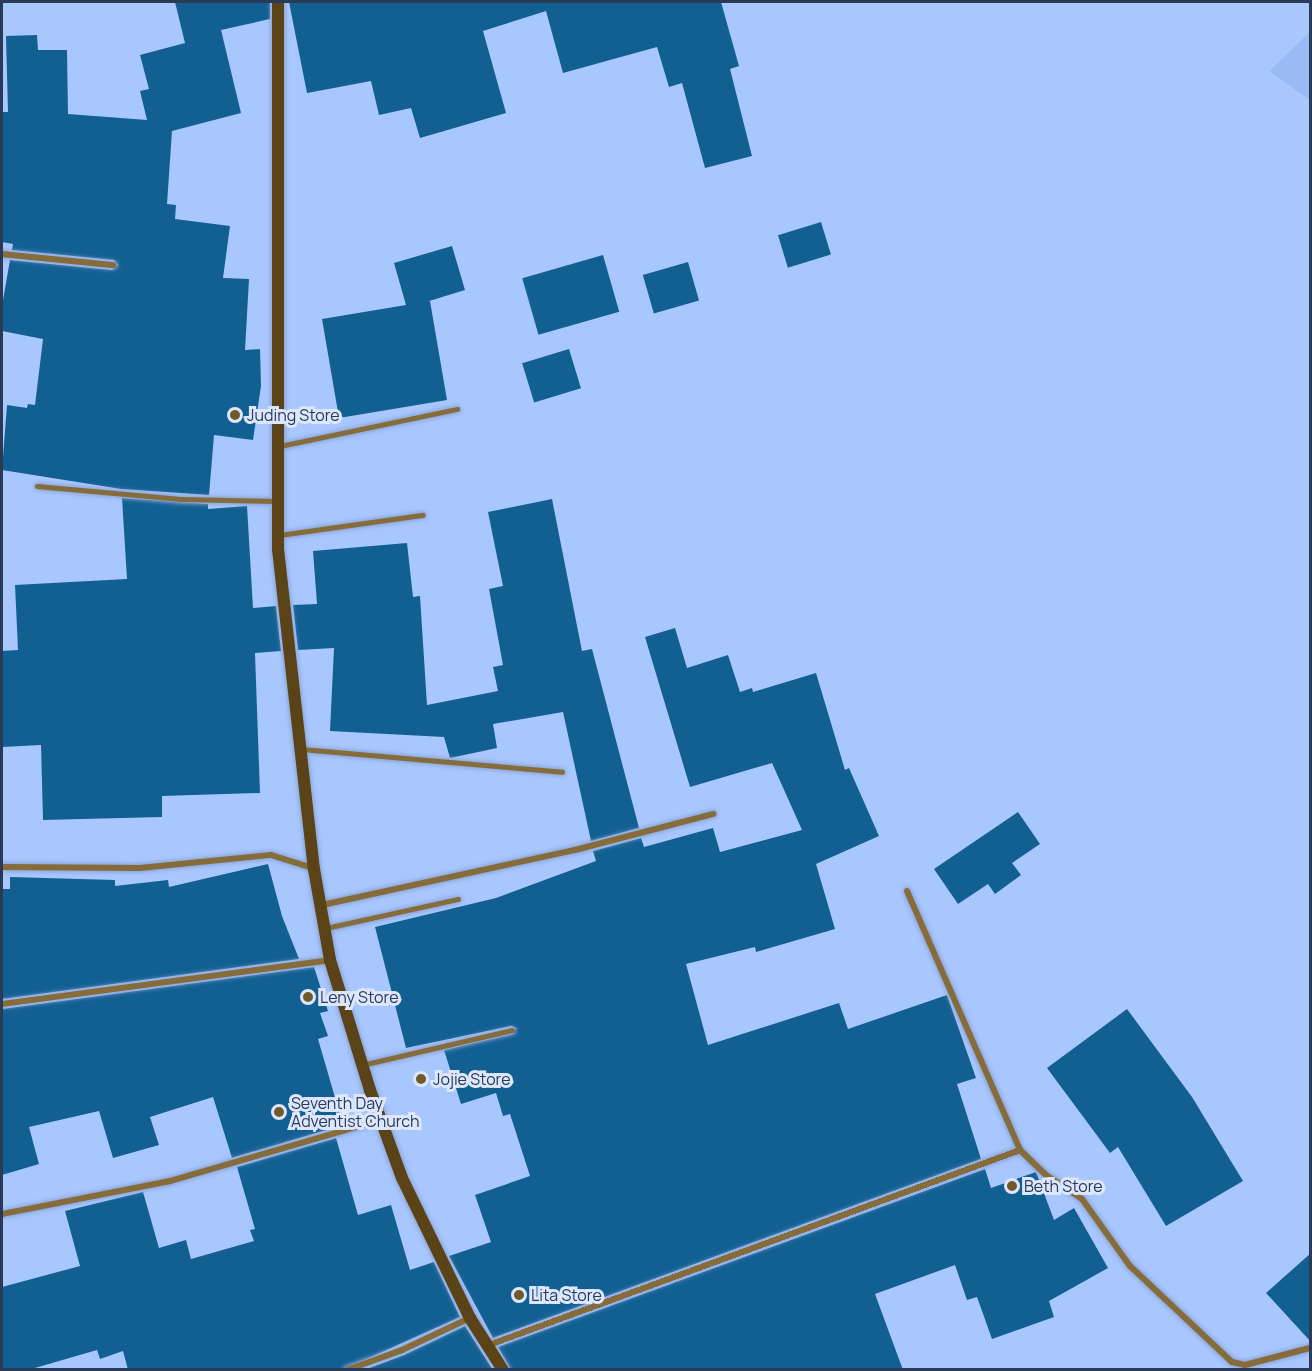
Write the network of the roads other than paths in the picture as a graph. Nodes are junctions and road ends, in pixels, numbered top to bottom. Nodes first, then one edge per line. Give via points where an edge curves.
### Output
1 (279, 2) edge
2 (2, 254) edge
3 (113, 265) dead end
4 (457, 409) dead end
5 (279, 446) junction
6 (37, 486) dead end
7 (279, 501) junction
8 (423, 515) dead end
9 (278, 535) junction
10 (300, 749) junction
11 (562, 772) dead end
12 (713, 814) dead end
13 (2, 867) edge
14 (314, 869) junction
15 (907, 891) dead end
16 (458, 899) dead end
17 (322, 905) junction
18 (326, 928) junction
19 (330, 960) junction
20 (2, 1004) edge
21 (512, 1030) dead end
22 (362, 1065) junction
23 (381, 1120) junction
24 (1020, 1150) junction
25 (2, 1214) edge
26 (470, 1318) junction
27 (489, 1345) junction
28 (1311, 1348) edge
29 (347, 1370) edge
30 (503, 1370) edge

1 - 5 street
2 - 3 street
4 - 5 lane
5 - 7 street
6 - 7 lane via 180,499
7 - 9 street
8 - 9 lane
9 - 10 street
10 - 11 lane
10 - 14 street
12 - 17 street via 575,850
13 - 14 street via 140,868 271,855
14 - 17 street
15 - 24 street
16 - 18 lane
17 - 18 street
18 - 19 street
19 - 20 street
19 - 22 street
21 - 22 lane
22 - 23 street
23 - 25 street via 170,1181
23 - 26 street via 402,1178
24 - 27 street
24 - 28 street via 1046,1175 1082,1199 1130,1266 1233,1362 1245,1365
26 - 27 street
26 - 29 street
27 - 30 street

